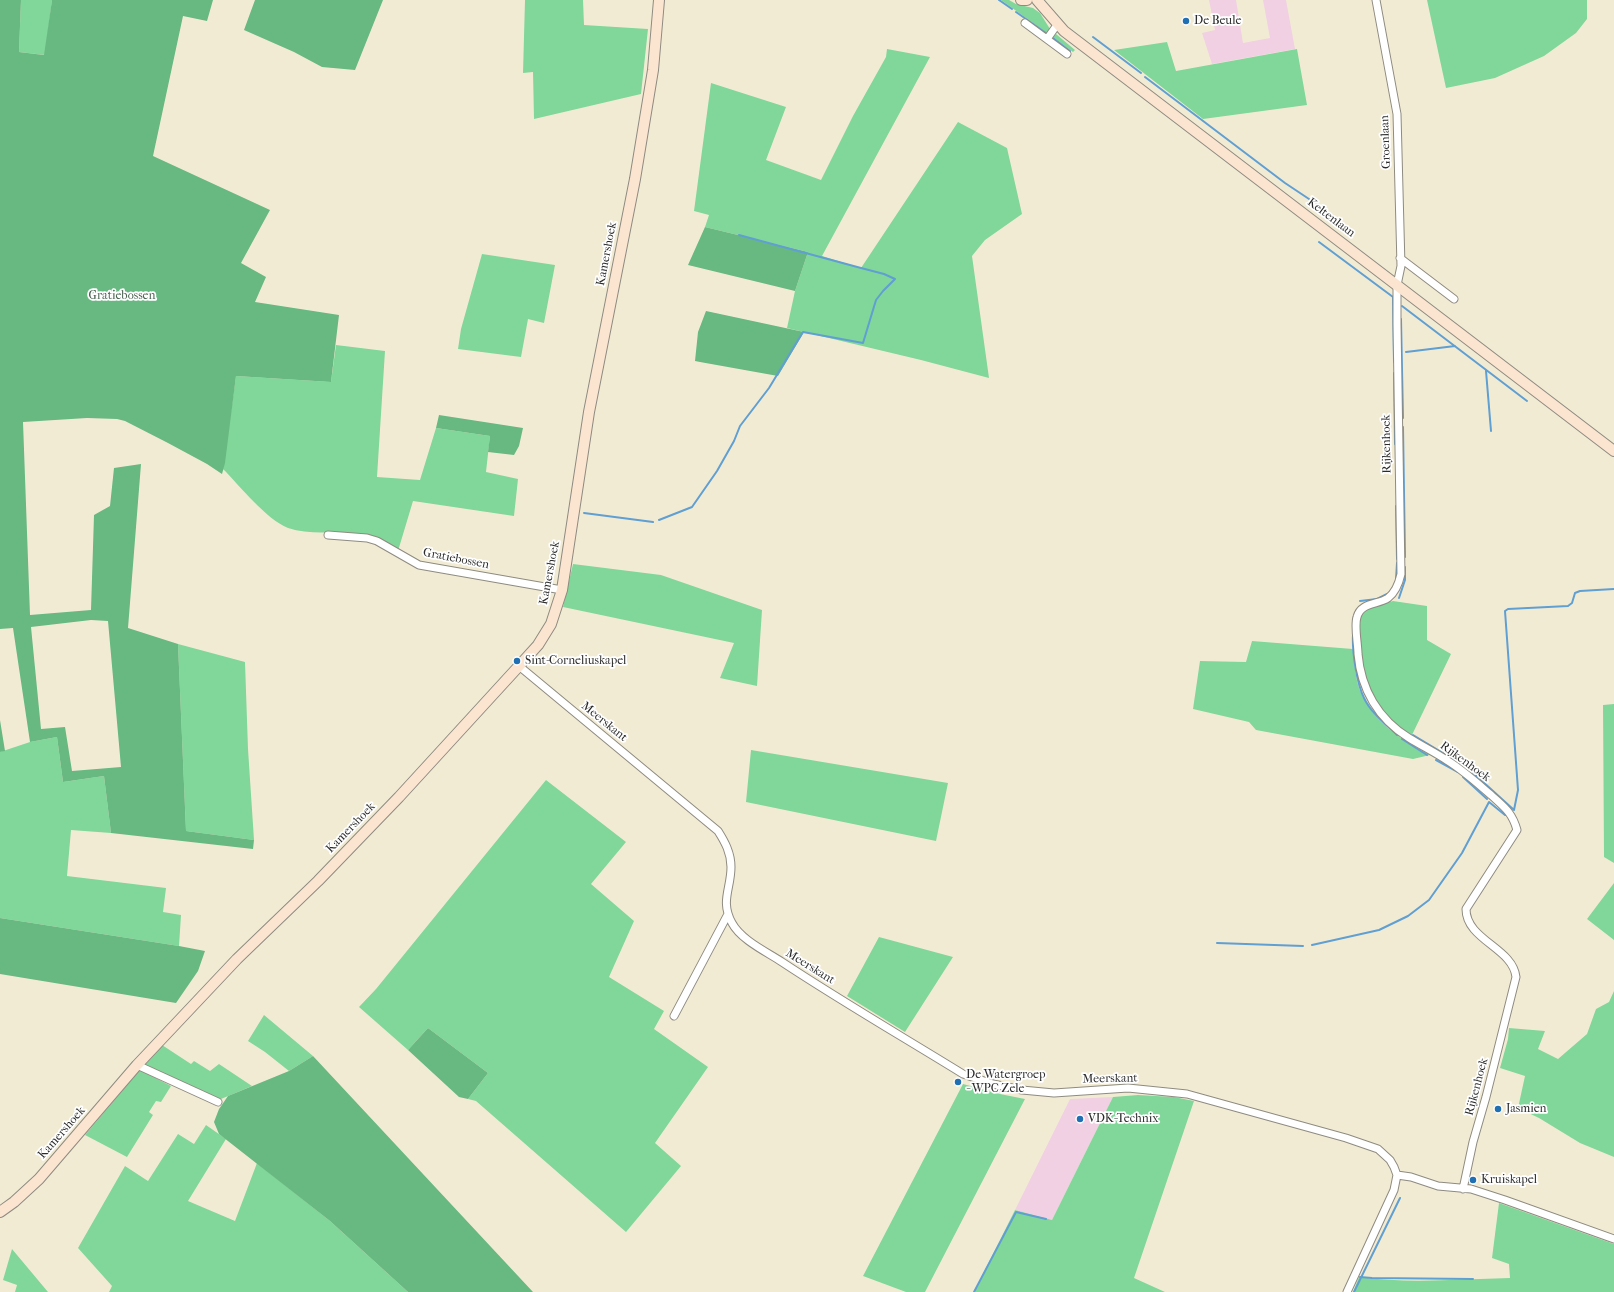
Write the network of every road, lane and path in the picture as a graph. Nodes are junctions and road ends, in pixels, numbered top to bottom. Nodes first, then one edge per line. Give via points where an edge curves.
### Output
1 (659, 0) edge
2 (1021, 0) edge
3 (1027, 0) edge
4 (1037, 0) edge
5 (1376, 0) edge
6 (1025, 23) dead end
7 (1057, 25) junction
8 (1047, 39) junction
9 (1067, 54) dead end
10 (1400, 258) junction
11 (1397, 285) junction
12 (1454, 298) dead end
13 (1614, 451) edge
14 (328, 535) dead end
15 (562, 590) junction
16 (519, 666) junction
17 (728, 914) junction
18 (674, 1016) dead end
19 (137, 1065) junction
20 (218, 1102) dead end
21 (1396, 1175) junction
22 (1463, 1188) junction
23 (0, 1212) edge
24 (1614, 1239) edge
25 (1347, 1292) edge

1 - 15 street, Kamershoek via 653,70 634,186 589,412
2 - 3 street
4 - 7 street, Keltenlaan
5 - 10 street, Groenlaan via 1397,114
6 - 8 street
7 - 8 street
7 - 11 street, Keltenlaan
8 - 9 street
10 - 11 street, Groenlaan
10 - 12 street
11 - 13 street, Keltenlaan
11 - 22 street, Rijkenhoek via 1401,574 1399,583 1388,598 1366,605 1356,618 1362,682 1370,699 1391,725 1407,738 1473,778 1514,818 1517,830 1466,909 1466,917 1473,928 1510,962 1515,969 1516,977
14 - 15 street, Gratiebossen via 367,538 419,565
15 - 16 street, Kamershoek via 551,624 538,645
16 - 17 street, Meerskant via 718,831 730,854 731,867 726,900
16 - 19 street, Kamershoek via 399,797 237,959
17 - 18 street
17 - 21 street, Meerskant via 741,935 973,1078 1022,1090 1054,1093 1128,1088 1187,1094 1378,1149 1390,1160
19 - 20 street
19 - 23 street, Kamershoek via 39,1179
21 - 22 street via 1438,1186
21 - 25 street via 1394,1190
22 - 24 street via 1505,1200

